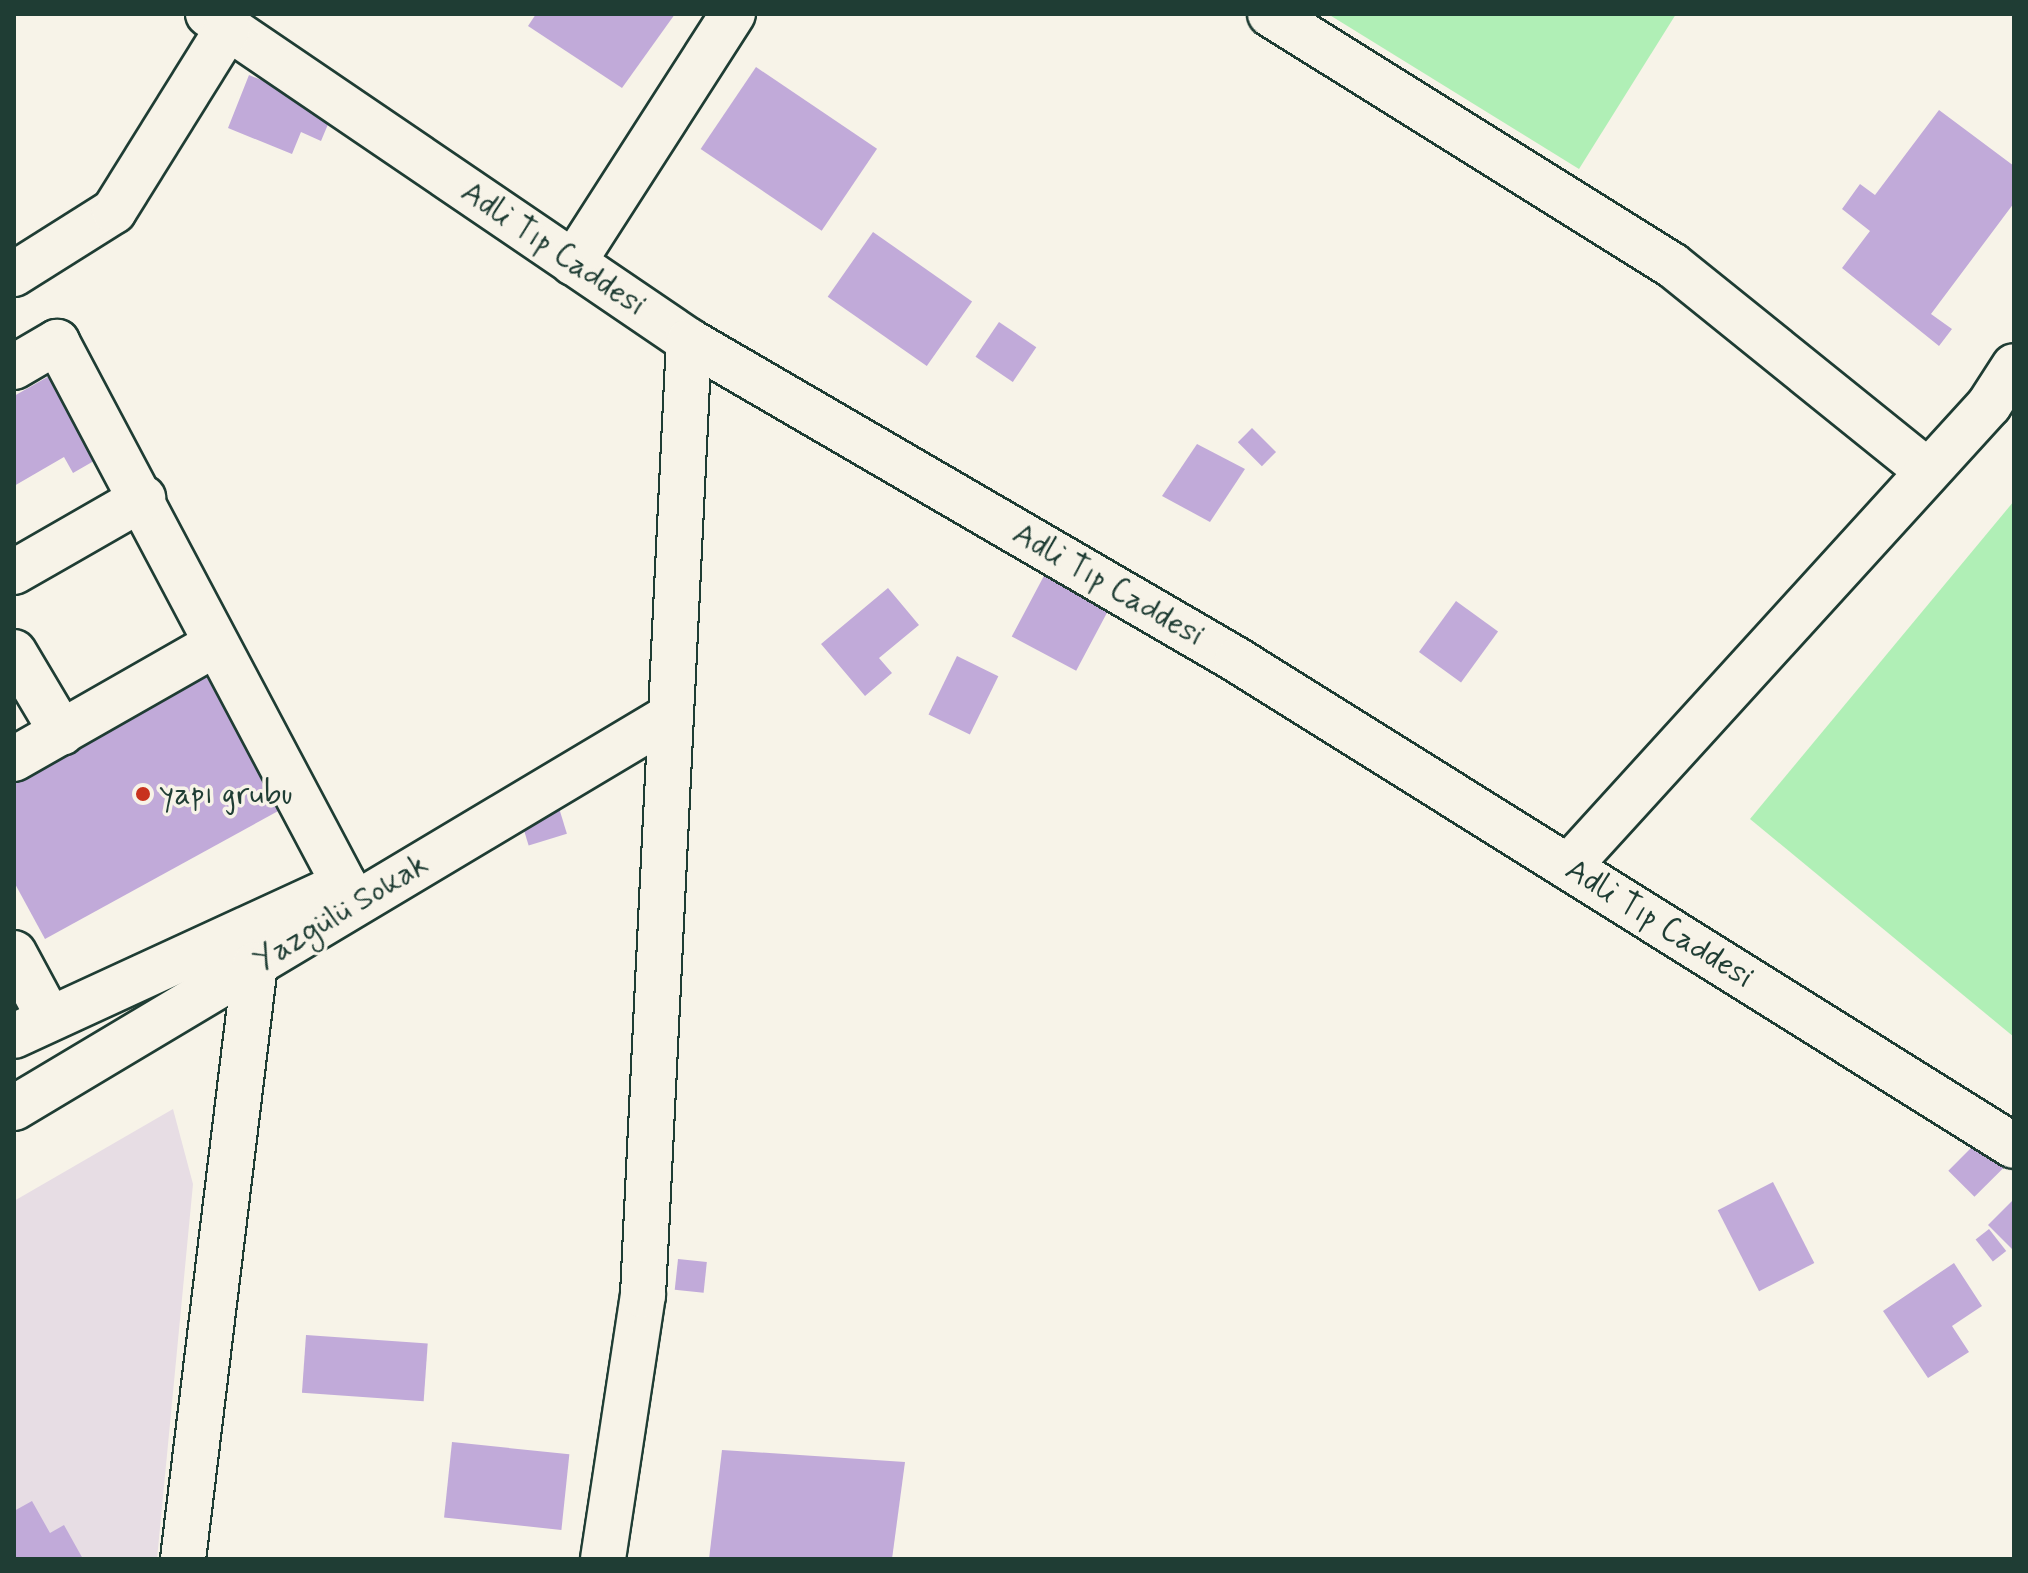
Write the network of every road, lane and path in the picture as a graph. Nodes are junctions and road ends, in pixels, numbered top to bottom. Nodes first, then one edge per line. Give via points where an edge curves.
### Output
1 (733, 14) edge
2 (1270, 14) edge
3 (218, 21) edge
4 (573, 263) junction
5 (14, 274) edge
6 (689, 341) junction
7 (2014, 366) edge
8 (14, 367) edge
9 (2001, 414) edge
10 (1927, 471) junction
11 (143, 498) junction
12 (14, 572) edge
13 (216, 644) junction
14 (14, 652) edge
15 (667, 718) junction
16 (62, 733) junction
17 (14, 759) edge
18 (1568, 867) junction
19 (14, 953) edge
20 (255, 964) junction
21 (32, 1027) edge
22 (14, 1108) edge
23 (2014, 1146) edge
24 (183, 1559) edge
25 (603, 1559) edge

1 - 4 street
2 - 10 street via 1672,265
3 - 4 street, Adli Tıp Caddesi
3 - 5 street via 114,211
4 - 6 street, Adli Tıp Caddesi
6 - 15 street
6 - 18 street, Adli Tıp Caddesi via 1237,660
7 - 9 street
8 - 11 street via 57,342
9 - 10 street
10 - 18 street
11 - 12 street
11 - 13 street
13 - 16 street
13 - 21 street via 344,884
14 - 16 street
15 - 20 street, Yazgülü Sokak
15 - 25 street via 643,1295
16 - 17 street
18 - 23 street, Adli Tıp Caddesi
19 - 21 street
20 - 22 street, Yazgülü Sokak
20 - 24 street

